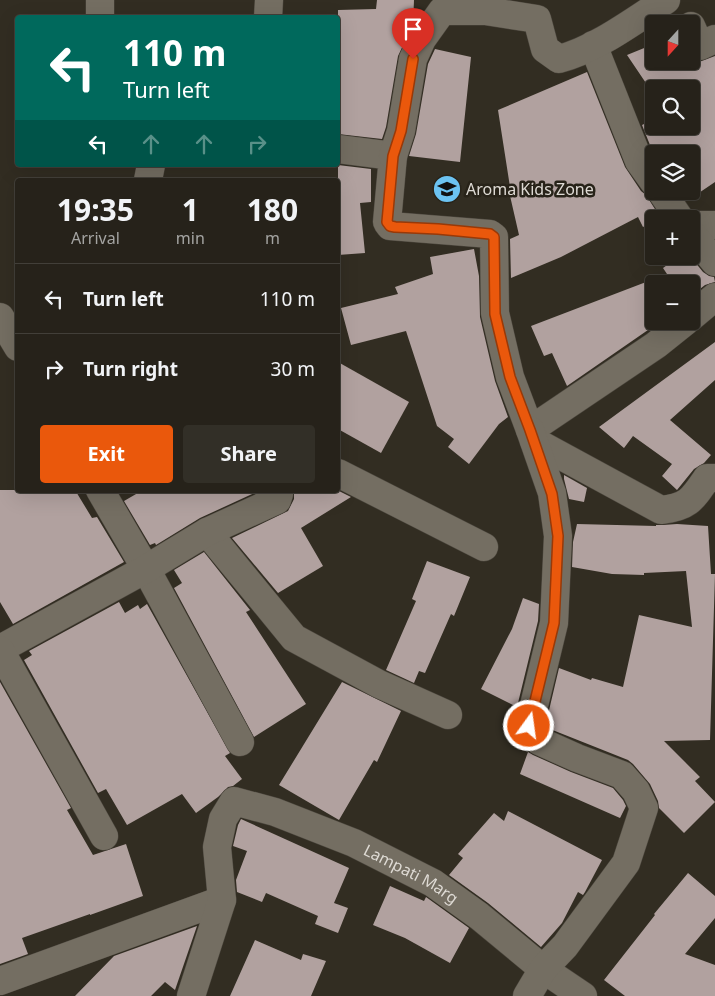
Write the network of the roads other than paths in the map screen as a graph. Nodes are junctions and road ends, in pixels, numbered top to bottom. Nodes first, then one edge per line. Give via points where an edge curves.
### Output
1 (100, 0) edge
2 (269, 0) edge
3 (666, 0) edge
4 (680, 0) edge
5 (100, 15) edge
6 (268, 15) edge
7 (687, 15) edge
8 (715, 38) edge
9 (593, 45) junction
10 (700, 46) edge
11 (340, 149) edge
12 (393, 156) junction
13 (645, 169) edge
14 (715, 224) edge
15 (700, 225) edge
16 (700, 244) edge
17 (715, 262) edge
18 (715, 297) edge
19 (700, 310) edge
20 (15, 312) edge
21 (0, 317) edge
22 (675, 330) edge
23 (15, 342) edge
24 (532, 436) junction
25 (340, 474) edge
26 (715, 478) edge
27 (102, 493) edge
28 (278, 493) edge
29 (207, 532) junction
30 (484, 547) dead end
31 (146, 569) junction
32 (0, 649) edge
33 (448, 715) dead end
34 (240, 742) dead end
35 (104, 836) dead end
36 (222, 900) junction
37 (543, 969) junction
38 (0, 981) edge
39 (191, 996) edge
40 (527, 996) edge
41 (583, 996) edge

1 - 5 street
2 - 6 street
3 - 9 street
4 - 7 street
8 - 10 street
9 - 12 street via 559,59 546,49 537,19 485,11 442,11 422,39 413,59 401,131
9 - 13 street
11 - 12 street
12 - 24 street via 387,222 390,226 490,234 494,237 495,314 510,377
14 - 15 street
16 - 17 street
18 - 19 street
20 - 21 street
21 - 23 street
22 - 24 street
24 - 26 street via 661,510 676,508 692,500 706,478
24 - 37 street via 552,494 558,536 554,623 529,726 538,740 622,775 644,808 626,863 565,946
25 - 30 street
27 - 31 street
28 - 29 street via 277,500
29 - 31 street
29 - 33 street via 294,638 379,684
31 - 32 street
31 - 34 street
32 - 35 street
36 - 37 street, Lampati Marg via 217,847 223,819 234,802 276,812 354,843 433,883
36 - 38 street
36 - 39 street
37 - 40 street
37 - 41 street, Lampati Marg

